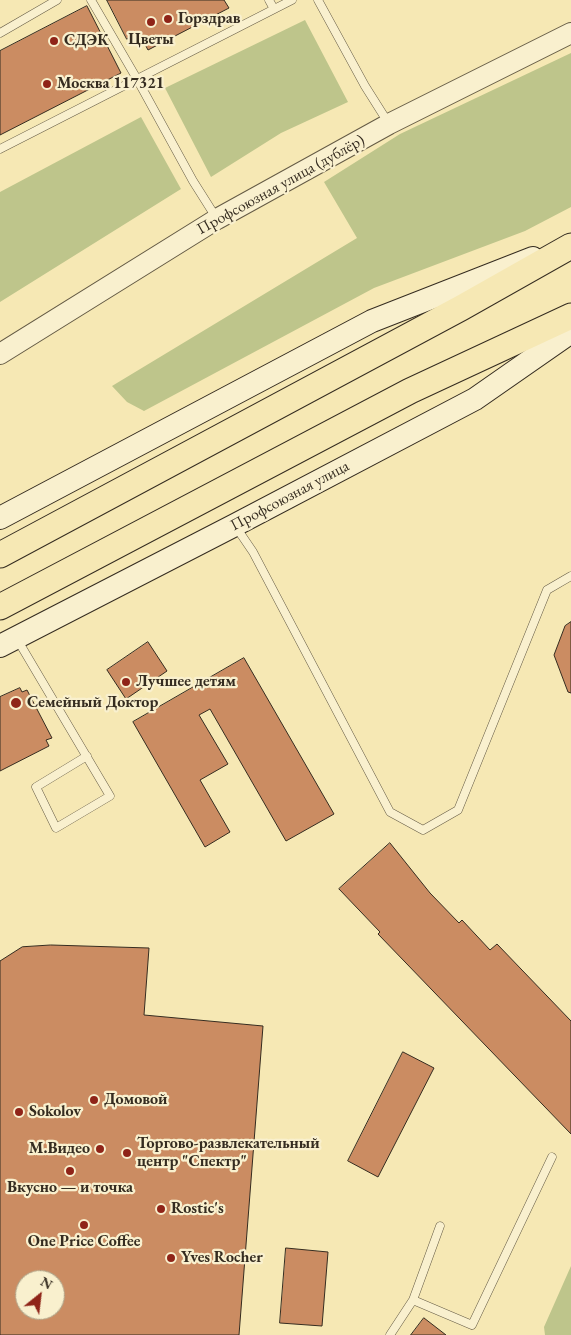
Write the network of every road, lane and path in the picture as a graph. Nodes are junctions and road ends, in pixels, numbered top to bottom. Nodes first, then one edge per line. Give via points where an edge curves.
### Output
1 (57, 0) edge
2 (91, 0) edge
3 (269, 0) edge
4 (292, 0) edge
5 (318, 0) edge
6 (274, 9) junction
7 (0, 33) edge
8 (571, 33) edge
9 (137, 79) junction
10 (389, 124) junction
11 (0, 149) edge
12 (217, 219) junction
13 (571, 245) edge
14 (571, 316) edge
15 (571, 332) edge
16 (0, 354) edge
17 (0, 518) edge
18 (235, 525) junction
19 (0, 554) edge
20 (571, 576) edge
21 (0, 607) edge
22 (8, 642) edge
23 (87, 756) junction
24 (552, 1157) dead end
25 (440, 1226) dead end
26 (413, 1300) junction
27 (390, 1335) edge

1 - 7 lane
2 - 9 lane
3 - 6 lane
4 - 6 lane
5 - 10 lane
6 - 9 lane
8 - 10 street, Профсоюзная улица (дублёр)
9 - 11 lane
9 - 12 lane
10 - 12 street, Профсоюзная улица (дублёр)
12 - 16 street, Профсоюзная улица (дублёр)
13 - 17 main road via 372,321
13 - 19 main road via 461,308
14 - 21 main road via 410,391
15 - 18 main road, Профсоюзная улица via 475,399
18 - 20 lane via 253,552 390,812 423,830 458,810 547,590
18 - 22 main road, Профсоюзная улица
22 - 23 lane
23 - 23 lane via 110,796 56,828 36,787
24 - 26 lane via 472,1325
25 - 26 lane
26 - 27 lane

